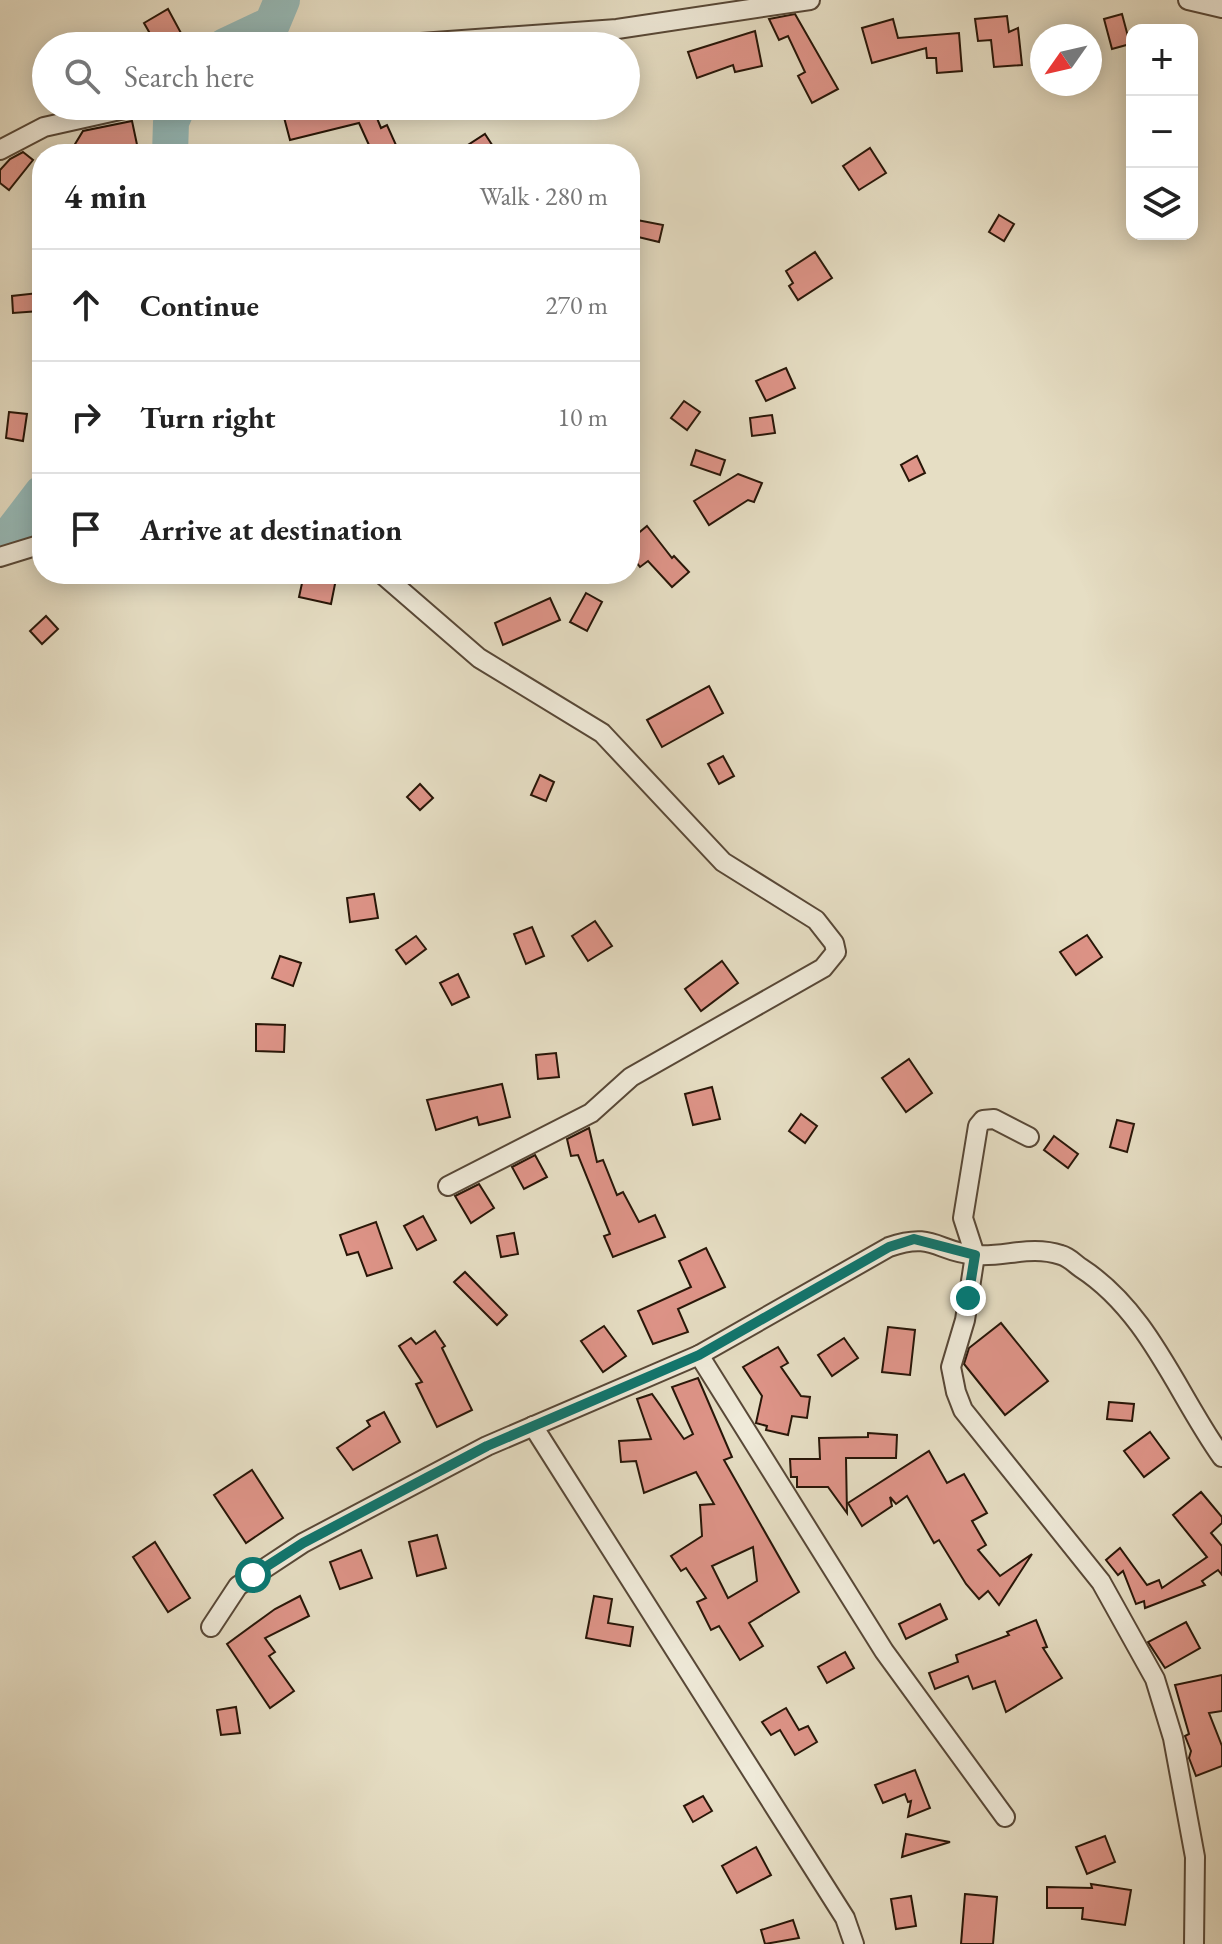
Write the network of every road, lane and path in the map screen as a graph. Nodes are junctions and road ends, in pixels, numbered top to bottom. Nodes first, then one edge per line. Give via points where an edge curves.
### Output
1 (810, 0) edge
2 (1188, 0) edge
3 (1222, 8) edge
4 (575, 32) edge
5 (75, 120) edge
6 (0, 150) edge
7 (32, 547) edge
8 (0, 557) edge
9 (394, 584) edge
10 (1029, 1137) dead end
11 (448, 1186) dead end
12 (975, 1255) junction
13 (699, 1355) junction
14 (533, 1426) junction
15 (1222, 1457) edge
16 (211, 1627) dead end
17 (1005, 1817) dead end
18 (854, 1944) edge
19 (1194, 1944) edge

1 - 4 street
2 - 3 street
5 - 6 street via 44,127
7 - 8 street
9 - 11 street via 479,658 602,733 723,862 816,920 836,952 823,968 631,1077 591,1113
10 - 12 street via 994,1119 978,1126 963,1218
12 - 13 street via 914,1239 889,1247
12 - 15 street via 1036,1249 1065,1255 1111,1291 1142,1327
12 - 19 street via 951,1367 956,1392 970,1420 1101,1582 1155,1679 1173,1738 1195,1857
13 - 14 street
13 - 17 street via 884,1651
14 - 16 street via 268,1564 238,1586
14 - 18 street via 845,1918

